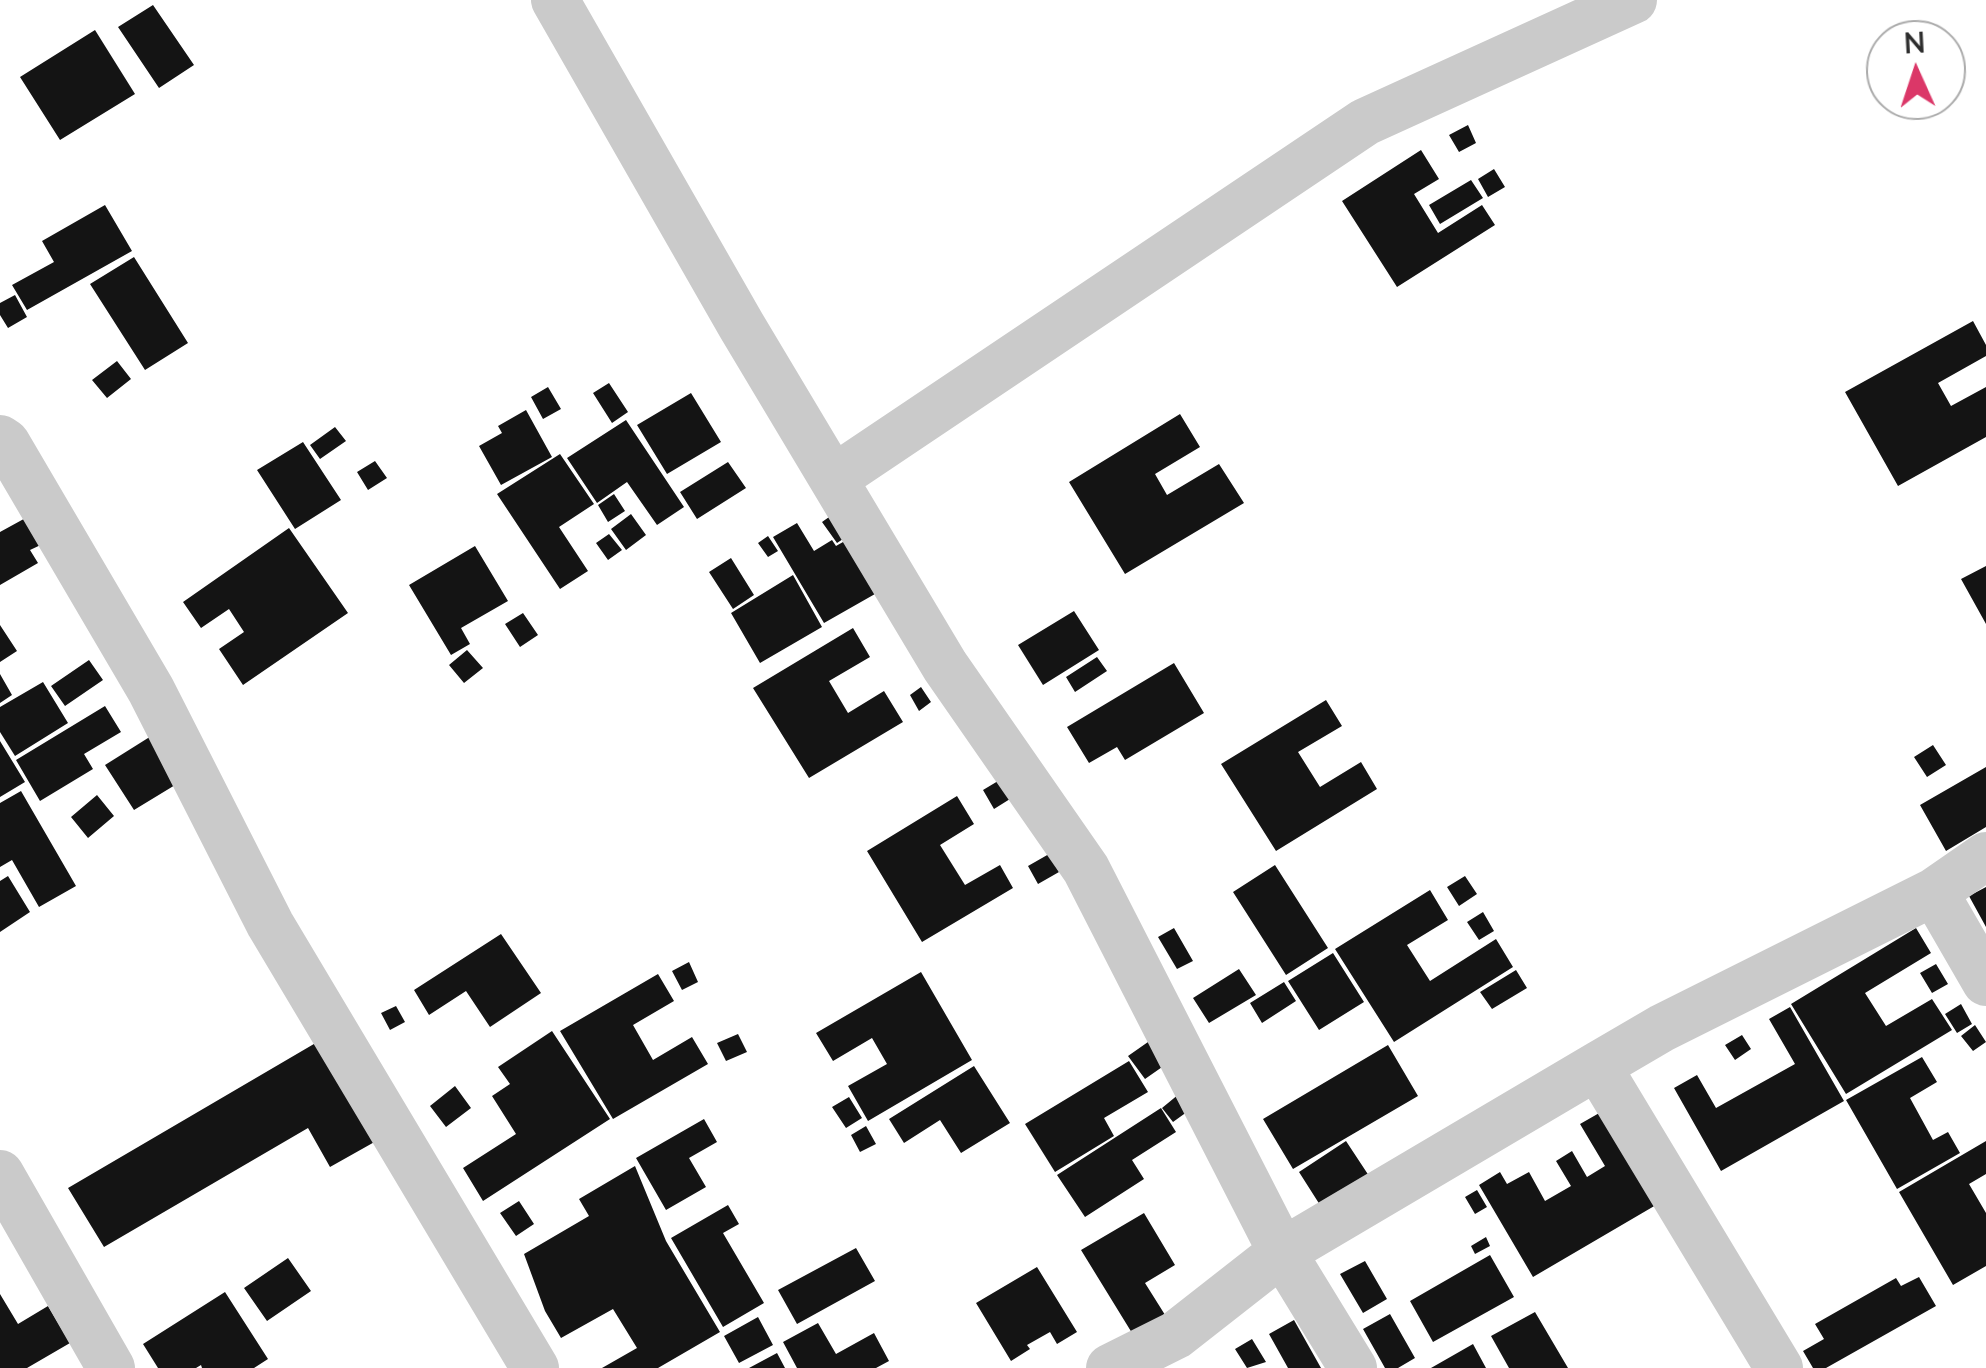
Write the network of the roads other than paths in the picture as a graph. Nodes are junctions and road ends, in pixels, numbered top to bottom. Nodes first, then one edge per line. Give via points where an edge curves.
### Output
1 (555, 0) edge
2 (1633, 0) edge
3 (0, 439) edge
4 (833, 479) junction
5 (1986, 856) edge
6 (1934, 892) junction
7 (1986, 982) edge
8 (1596, 1066) junction
9 (1, 1177) edge
10 (1282, 1252) junction
11 (111, 1368) edge
12 (535, 1368) edge
13 (1110, 1368) edge
14 (1353, 1368) edge
15 (1779, 1368) edge

1 - 4 street
2 - 4 street via 1365,122
3 - 12 street via 151,690 270,924
4 - 10 street via 944,666 1086,869
5 - 6 street
6 - 7 street
6 - 8 street
8 - 10 street
8 - 15 street
9 - 11 street
10 - 13 street via 1176,1335
10 - 14 street

